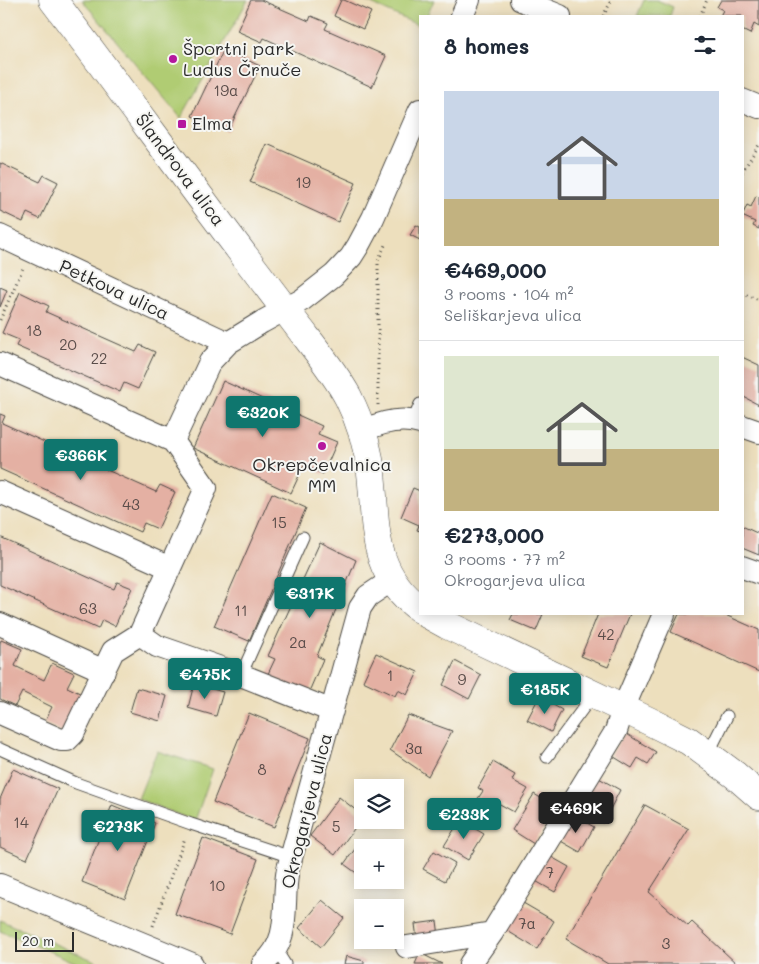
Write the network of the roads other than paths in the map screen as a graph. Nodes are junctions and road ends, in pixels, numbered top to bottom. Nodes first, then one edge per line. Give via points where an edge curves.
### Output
1 (53, 0) edge
2 (469, 0) edge
3 (521, 0) edge
4 (462, 15) edge
5 (558, 15) edge
6 (744, 101) edge
7 (759, 106) edge
8 (419, 112) edge
9 (0, 236) edge
10 (285, 310) junction
11 (228, 343) junction
12 (0, 364) edge
13 (418, 416) edge
14 (744, 427) edge
15 (369, 428) junction
16 (759, 432) edge
17 (172, 441) junction
18 (0, 492) edge
19 (303, 537) dead end
20 (170, 568) junction
21 (744, 568) edge
22 (759, 573) edge
23 (392, 580) junction
24 (419, 608) edge
25 (429, 615) edge
26 (664, 615) edge
27 (0, 624) edge
28 (140, 634) junction
29 (104, 670) junction
30 (241, 675) junction
31 (593, 695) junction
32 (623, 709) junction
33 (332, 711) junction
34 (0, 713) edge
35 (727, 716) dead end
36 (0, 749) edge
37 (708, 754) junction
38 (547, 757) dead end
39 (759, 796) edge
40 (291, 857) junction
41 (0, 885) edge
42 (492, 933) junction
43 (407, 947) dead end
44 (275, 959) edge
45 (192, 964) edge
46 (470, 964) edge

1 - 10 street, Šlandrova ulica
2 - 4 street
3 - 5 street
6 - 7 street
8 - 10 street via 358,246 334,275
9 - 11 street, Petkova ulica
10 - 11 street
10 - 15 street, Šlandrova ulica via 347,396 358,419
11 - 17 street via 210,362
12 - 17 street
13 - 15 street
14 - 16 street
15 - 23 street, Šlandrova ulica via 365,442 377,544
17 - 20 street via 206,488
18 - 20 street
19 - 30 lane
20 - 28 street
21 - 22 street
23 - 24 street, Šlandrova ulica
23 - 33 street, Okrogarjeva ulica via 376,589 360,608
25 - 31 street
26 - 32 street
27 - 29 street
28 - 29 street via 114,651
28 - 30 street, Okrogarjeva ulica via 157,646
29 - 34 street via 73,734 67,740
30 - 33 street, Okrogarjeva ulica
31 - 32 street
31 - 38 lane
32 - 37 street via 650,720
32 - 42 street via 616,731
33 - 40 street, Okrogarjeva ulica
35 - 37 lane
36 - 40 lane via 76,783
37 - 39 street
40 - 44 street, Okrogarjeva ulica via 284,928
41 - 45 street
42 - 43 street
42 - 46 street

